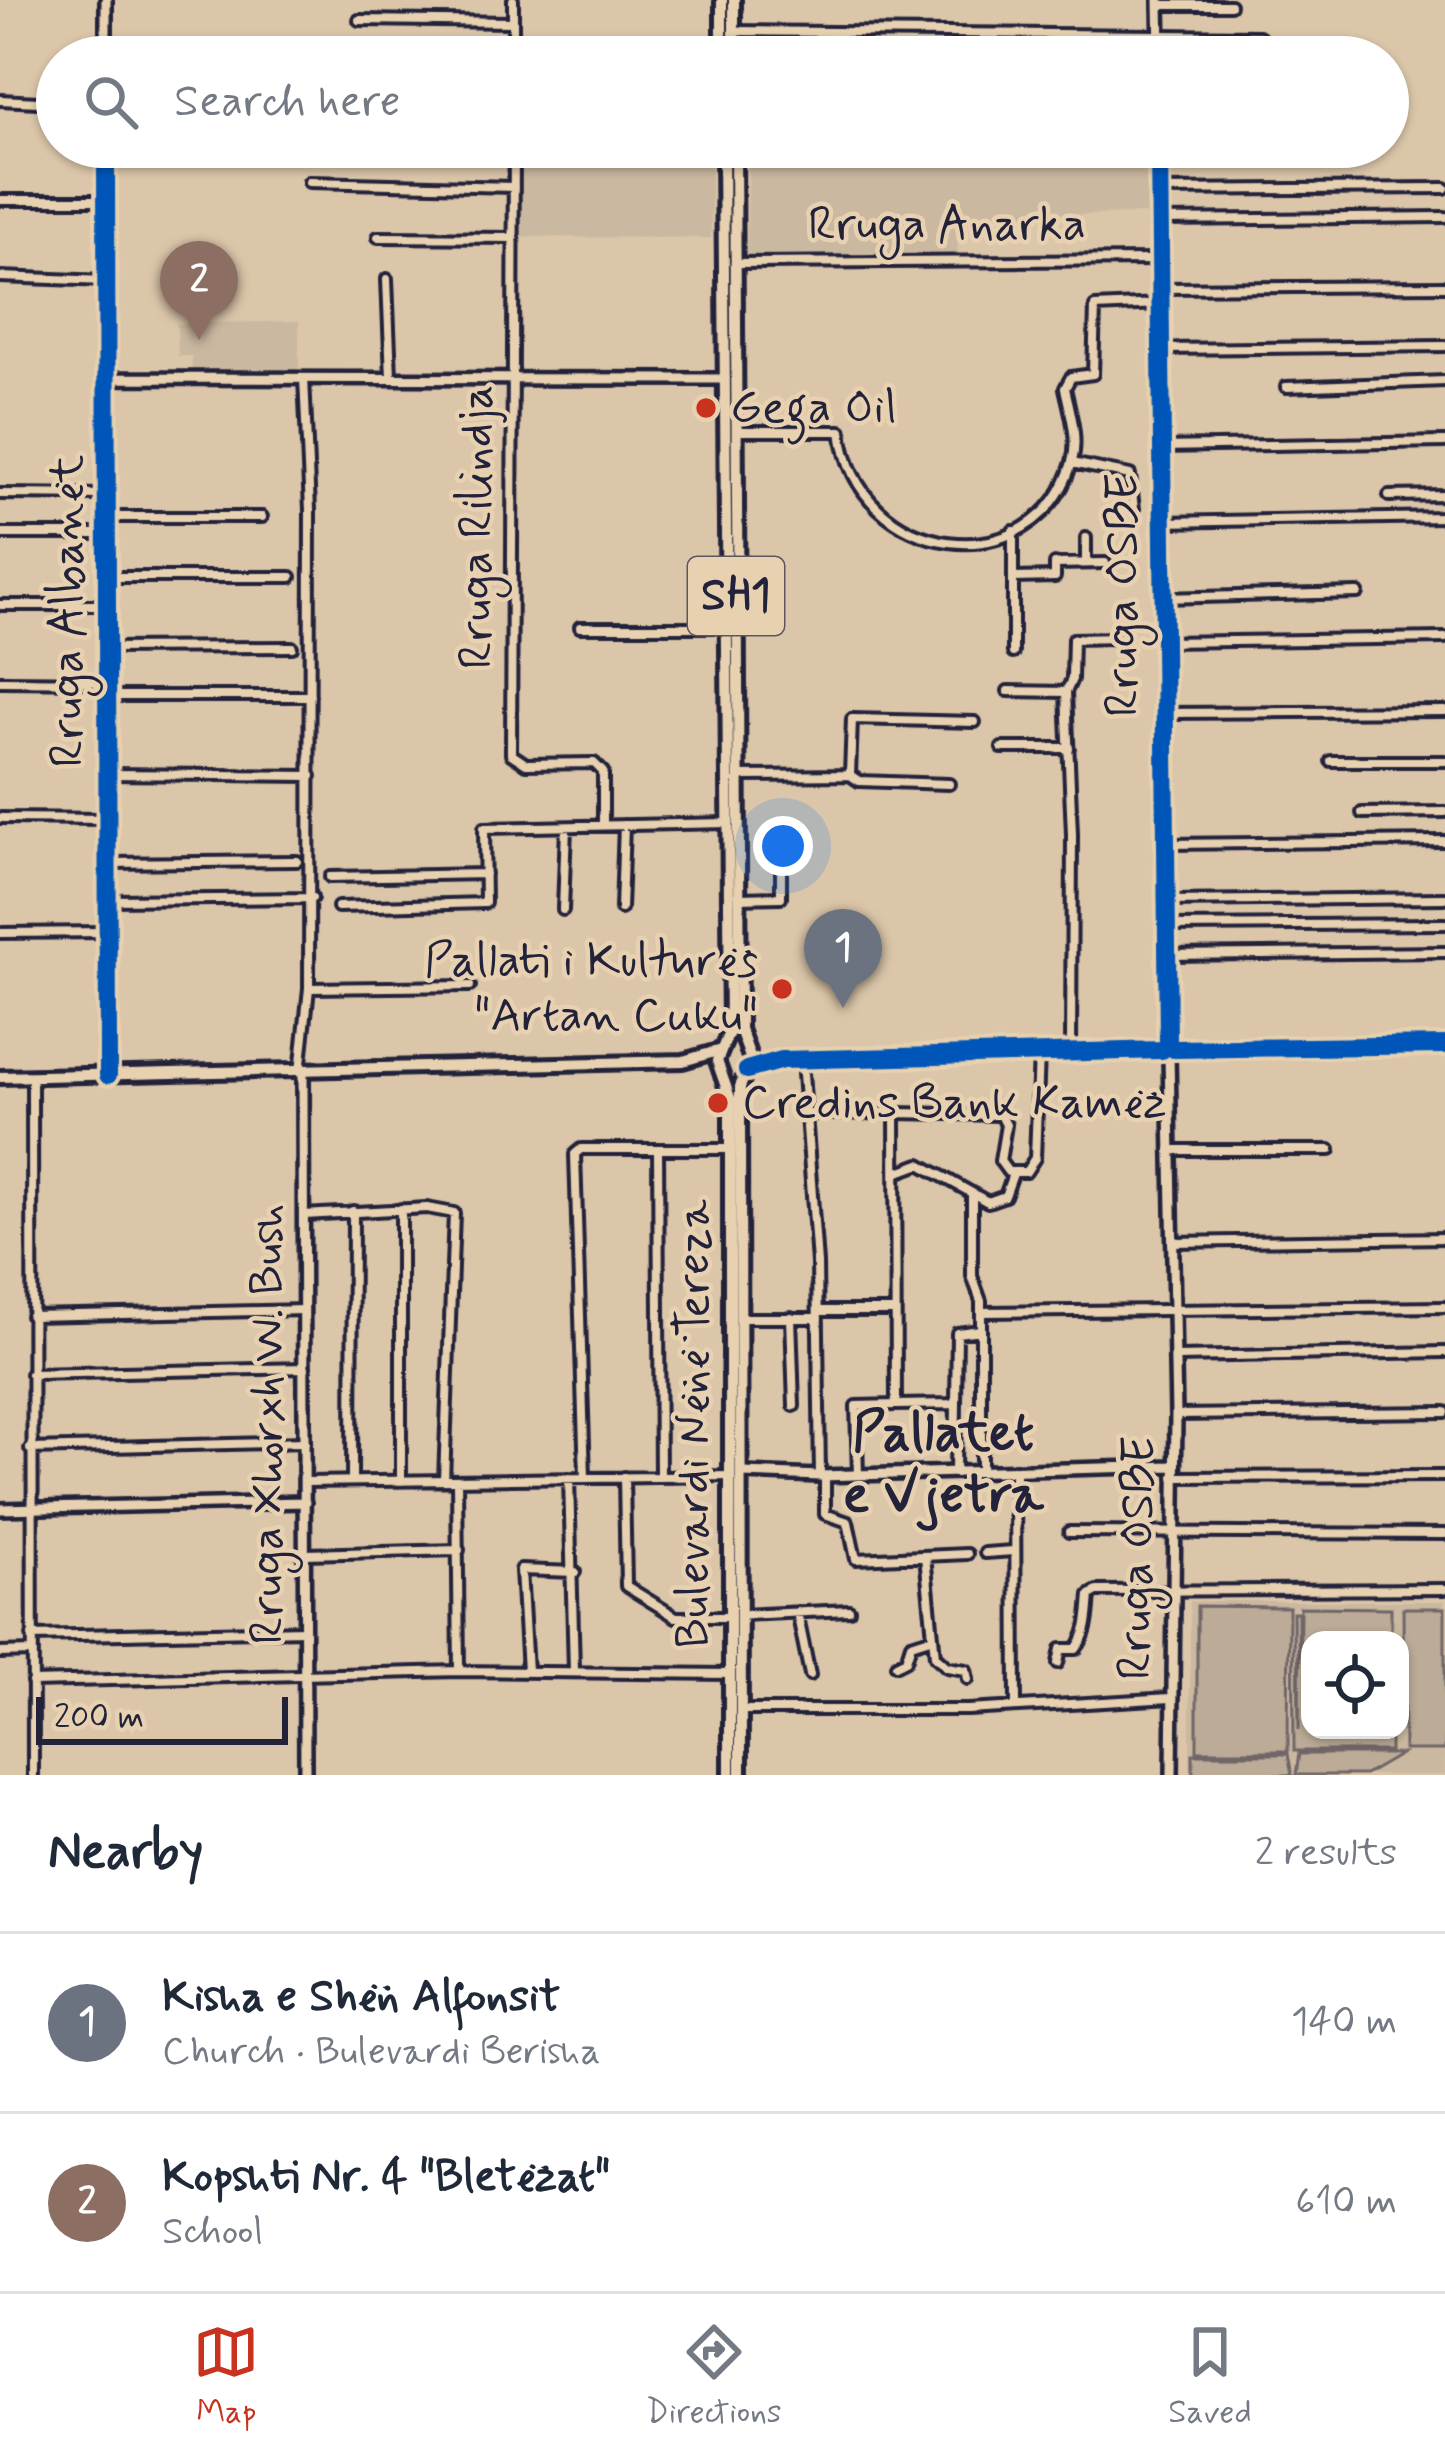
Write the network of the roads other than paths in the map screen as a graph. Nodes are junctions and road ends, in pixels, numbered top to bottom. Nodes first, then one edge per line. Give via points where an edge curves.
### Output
1 (106, 0) edge
2 (513, 0) edge
3 (722, 0) edge
4 (734, 0) edge
5 (1160, 3) edge
6 (1230, 5) dead end
7 (358, 20) dead end
8 (513, 22) junction
9 (734, 31) junction
10 (1160, 32) junction
11 (106, 36) edge
12 (513, 36) edge
13 (722, 36) edge
14 (734, 36) edge
15 (1160, 36) edge
16 (1258, 36) dead end
17 (0, 100) edge
18 (36, 102) edge
19 (106, 168) edge
20 (514, 168) edge
21 (723, 168) edge
22 (734, 168) edge
23 (1159, 168) edge
24 (309, 182) dead end
25 (514, 187) junction
26 (1445, 188) edge
27 (1159, 190) junction
28 (0, 200) edge
29 (106, 200) junction
30 (1445, 218) edge
31 (1160, 220) junction
32 (378, 237) dead end
33 (514, 238) junction
34 (1160, 260) junction
35 (735, 263) junction
36 (0, 277) edge
37 (388, 279) dead end
38 (106, 281) junction
39 (1445, 286) edge
40 (1160, 288) junction
41 (1160, 304) junction
42 (1445, 346) edge
43 (1160, 350) junction
44 (304, 376) junction
45 (391, 377) junction
46 (106, 378) junction
47 (514, 378) junction
48 (724, 379) junction
49 (1445, 382) edge
50 (1286, 387) dead end
51 (736, 431) junction
52 (1445, 442) edge
53 (1161, 447) junction
54 (1072, 463) junction
55 (0, 494) edge
56 (107, 495) junction
57 (1445, 495) edge
58 (1389, 496) dead end
59 (1134, 509) dead end
60 (1445, 517) edge
61 (107, 518) junction
62 (262, 518) dead end
63 (1162, 522) junction
64 (1013, 531) junction
65 (0, 534) edge
66 (107, 534) junction
67 (1086, 538) dead end
68 (1087, 563) junction
69 (1105, 563) dead end
70 (107, 577) junction
71 (291, 577) dead end
72 (1014, 578) junction
73 (1358, 593) dead end
74 (1162, 598) junction
75 (0, 605) edge
76 (107, 605) junction
77 (580, 627) dead end
78 (726, 627) junction
79 (1120, 638) dead end
80 (1445, 638) edge
81 (1162, 643) junction
82 (292, 647) dead end
83 (107, 648) junction
84 (1012, 653) dead end
85 (0, 681) edge
86 (107, 682) junction
87 (1008, 691) dead end
88 (1066, 692) junction
89 (107, 696) junction
90 (310, 696) junction
91 (1445, 711) edge
92 (1163, 713) junction
93 (975, 722) dead end
94 (1003, 748) dead end
95 (1069, 748) junction
96 (1331, 761) dead end
97 (1445, 761) edge
98 (107, 774) junction
99 (850, 775) junction
100 (311, 776) junction
101 (738, 776) junction
102 (949, 784) dead end
103 (1362, 812) dead end
104 (1445, 812) edge
105 (0, 818) edge
106 (108, 819) junction
107 (733, 822) junction
108 (603, 825) junction
109 (566, 826) junction
110 (624, 826) junction
111 (1445, 841) edge
112 (1163, 844) junction
113 (781, 853) dead end
114 (297, 861) dead end
115 (108, 863) junction
116 (485, 874) junction
117 (330, 878) dead end
118 (312, 898) junction
119 (738, 898) junction
120 (1445, 898) edge
121 (108, 900) junction
122 (1165, 901) junction
123 (338, 907) dead end
124 (621, 909) dead end
125 (563, 910) dead end
126 (1445, 924) edge
127 (1165, 926) junction
128 (108, 932) junction
129 (0, 933) edge
130 (1445, 952) edge
131 (1165, 955) junction
132 (470, 986) dead end
133 (309, 988) junction
134 (1445, 1045) edge
135 (724, 1047) junction
136 (746, 1049) junction
137 (1168, 1049) junction
138 (1039, 1053) junction
139 (1071, 1053) junction
140 (782, 1060) junction
141 (802, 1060) junction
142 (683, 1061) junction
143 (722, 1071) junction
144 (302, 1072) junction
145 (745, 1072) junction
146 (108, 1075) junction
147 (32, 1076) junction
148 (0, 1077) edge
149 (895, 1113) junction
150 (806, 1114) junction
151 (658, 1149) junction
152 (730, 1149) junction
153 (1170, 1150) junction
154 (1330, 1150) dead end
155 (896, 1173) junction
156 (1017, 1174) junction
157 (972, 1195) junction
158 (401, 1208) junction
159 (353, 1211) junction
160 (304, 1215) junction
161 (1445, 1238) edge
162 (1172, 1242) junction
163 (1171, 1307) junction
164 (1445, 1307) edge
165 (304, 1310) junction
166 (895, 1311) junction
167 (981, 1312) junction
168 (818, 1314) junction
169 (31, 1316) junction
170 (790, 1317) junction
171 (741, 1318) junction
172 (981, 1330) junction
173 (1445, 1352) edge
174 (1176, 1357) junction
175 (304, 1368) junction
176 (31, 1374) junction
177 (953, 1404) junction
178 (896, 1405) junction
179 (794, 1406) dead end
180 (1445, 1412) edge
181 (1176, 1415) junction
182 (305, 1442) junction
183 (30, 1449) junction
184 (1015, 1468) junction
185 (981, 1470) junction
186 (1174, 1472) junction
187 (955, 1473) junction
188 (736, 1474) junction
189 (858, 1475) junction
190 (1445, 1475) edge
191 (822, 1476) junction
192 (624, 1477) junction
193 (660, 1477) junction
194 (569, 1478) junction
195 (585, 1478) junction
196 (457, 1479) junction
197 (401, 1480) junction
198 (444, 1480) junction
199 (352, 1481) junction
200 (305, 1482) junction
201 (305, 1502) junction
202 (31, 1508) junction
203 (0, 1509) edge
204 (1069, 1532) dead end
205 (1173, 1534) junction
206 (1445, 1534) edge
207 (459, 1550) junction
208 (1013, 1551) junction
209 (985, 1553) dead end
210 (305, 1554) junction
211 (967, 1554) dead end
212 (925, 1556) junction
213 (575, 1573) junction
214 (1173, 1589) junction
215 (1445, 1589) edge
216 (849, 1610) dead end
217 (797, 1612) junction
218 (736, 1616) junction
219 (305, 1630) junction
220 (32, 1636) junction
221 (933, 1637) junction
222 (32, 1652) junction
223 (0, 1653) edge
224 (1058, 1663) dead end
225 (896, 1665) dead end
226 (459, 1671) junction
227 (527, 1671) junction
228 (574, 1671) junction
229 (730, 1674) junction
230 (305, 1675) junction
231 (810, 1676) dead end
232 (968, 1679) dead end
233 (32, 1682) junction
234 (1172, 1698) junction
235 (1016, 1706) junction
236 (741, 1710) junction
237 (33, 1775) edge
238 (305, 1775) edge
239 (730, 1775) edge
240 (741, 1775) edge
241 (1172, 1775) edge

1 - 11 street
2 - 8 street
3 - 13 main road
4 - 9 main road
5 - 6 street
5 - 10 street
7 - 8 street
8 - 12 street
9 - 10 street
9 - 14 main road
10 - 15 street
10 - 16 street
17 - 18 street
19 - 29 street, Rruga Albanët
20 - 25 street, Rruga Rilindja
21 - 48 main road, Bulevardi Nënë Tereza / SH1
22 - 35 main road, Bulevardi Nënë Tereza / SH1
23 - 27 street, Rruga OSBE
24 - 25 street
25 - 33 street, Rruga Rilindja
26 - 27 street
27 - 31 street, Rruga OSBE
28 - 29 street
29 - 38 street, Rruga Albanët
30 - 31 street
31 - 34 street, Rruga OSBE
32 - 33 street
33 - 47 street, Rruga Rilindja
34 - 35 street, Rruga Anarka
34 - 40 street, Rruga OSBE
35 - 51 main road, Bulevardi Nënë Tereza / SH1
36 - 38 street
37 - 45 street
38 - 46 street, Rruga Albanët
39 - 40 street
40 - 41 street, Rruga OSBE
41 - 43 street, Rruga OSBE
41 - 54 street via 1095,307 1093,374 1071,377 1065,388
42 - 43 street
43 - 53 street, Rruga OSBE
44 - 45 street
44 - 46 street
44 - 90 street
45 - 47 street
46 - 56 street, Rruga Albanët
47 - 48 street
47 - 108 street, Rruga Rilindja via 511,754 526,764 594,763 603,772
48 - 78 main road, Bulevardi Nënë Tereza / SH1
49 - 50 street
51 - 64 street via 841,431 856,484 879,512 918,537 967,543
51 - 101 main road, Bulevardi Nënë Tereza / SH1
52 - 53 street
53 - 63 street, Rruga OSBE
54 - 59 street via 1130,475
54 - 64 street via 1045,504
55 - 56 street
56 - 61 street, Rruga Albanët
57 - 58 street
60 - 63 street
61 - 62 street
61 - 66 street, Rruga Albanët
63 - 74 street, Rruga OSBE
64 - 72 street
65 - 66 street
66 - 70 street, Rruga Albanët
67 - 68 street
68 - 69 street
68 - 72 street via 1055,564 1055,578
70 - 71 street
70 - 76 street, Rruga Albanët
72 - 84 street
73 - 74 street
74 - 81 street, Rruga OSBE
75 - 76 street
76 - 83 street, Rruga Albanët
77 - 78 street
78 - 107 main road, Bulevardi Nënë Tereza / SH1
79 - 88 street via 1073,639
80 - 81 street
81 - 92 street, Rruga OSBE
82 - 83 street
83 - 86 street, Rruga Albanët
85 - 86 street
86 - 89 street, Rruga Albanët
87 - 88 street
88 - 95 street
89 - 90 street
89 - 98 street, Rruga Albanët
90 - 100 street
91 - 92 street
92 - 112 street, Rruga OSBE
93 - 99 street via 852,719
94 - 95 street
95 - 139 street
96 - 97 street
98 - 100 street
98 - 106 street, Rruga Albanët
99 - 101 street
99 - 102 street
100 - 118 street
101 - 107 main road, Bulevardi Nënë Tereza / SH1
103 - 104 street
105 - 106 street
106 - 115 street, Rruga Albanët
107 - 110 street
107 - 119 main road, Bulevardi Nënë Tereza / SH1
107 - 135 main road, Bulevardi Nënë Tereza / SH1
108 - 109 street
108 - 110 street
109 - 116 street via 484,828
109 - 125 street
110 - 124 street
111 - 112 street
112 - 122 street, Rruga OSBE
113 - 119 street via 781,897
114 - 115 street
115 - 121 street, Rruga Albanët
116 - 117 street
116 - 123 street via 482,905
118 - 121 street
118 - 133 street
119 - 136 main road, Bulevardi Nënë Tereza / SH1
120 - 122 street
121 - 128 street, Rruga Albanët
122 - 127 street, Rruga OSBE
126 - 127 street
127 - 131 street, Rruga OSBE
128 - 129 street
128 - 146 street, Rruga Albanët
130 - 131 street
131 - 137 street, Rruga OSBE
132 - 133 street
133 - 144 street
134 - 137 main road
135 - 136 main road
135 - 142 main road
135 - 143 main road, Bulevardi Nënë Tereza / SH1
136 - 140 main road
136 - 145 main road, Bulevardi Nënë Tereza / SH1
137 - 139 main road
137 - 153 street, Rruga OSBE
138 - 139 main road
138 - 141 main road
138 - 156 street via 1035,1158
140 - 141 main road
140 - 145 main road
141 - 150 street
142 - 143 main road
142 - 144 main road
143 - 145 main road
143 - 152 main road, Bulevardi Nënë Tereza / SH1
144 - 146 main road
144 - 160 street, Rruga Xhorxh W. Bush
145 - 171 main road, Bulevardi Nënë Tereza / SH1
146 - 147 main road
147 - 148 main road
147 - 169 street
149 - 150 street
149 - 155 street
149 - 156 street via 1001,1115 999,1157
150 - 168 street
151 - 152 street
151 - 193 street
151 - 195 street via 575,1154
152 - 188 main road, Bulevardi Nënë Tereza / SH1
153 - 154 street
153 - 162 street, Rruga OSBE
155 - 157 street via 920,1164
155 - 166 street
156 - 157 street via 1002,1199
157 - 167 street via 972,1276
158 - 159 street
158 - 197 street
158 - 198 street via 454,1214
159 - 160 street
159 - 199 street
160 - 165 street, Rruga Xhorxh W. Bush
161 - 162 street
162 - 163 street, Rruga OSBE
163 - 164 street
163 - 167 street
163 - 174 street, Rruga OSBE
165 - 169 street
165 - 175 street, Rruga Xhorxh W. Bush
166 - 168 street
166 - 178 street
167 - 172 street
168 - 170 street
168 - 191 street
169 - 176 street
170 - 171 street
170 - 179 street
171 - 188 main road, Bulevardi Nënë Tereza / SH1
172 - 177 street via 957,1333
172 - 185 street
173 - 174 street
174 - 181 street, Rruga OSBE
175 - 176 street
175 - 182 street, Rruga Xhorxh W. Bush
176 - 183 street
177 - 178 street
177 - 187 street
178 - 189 street via 856,1406
180 - 181 street
181 - 186 street, Rruga OSBE
182 - 183 street
182 - 200 street, Rruga Xhorxh W. Bush
183 - 202 street
184 - 185 street
184 - 186 street
184 - 208 street
185 - 187 street
186 - 190 street
186 - 205 street, Rruga OSBE
187 - 189 street
188 - 191 street
188 - 193 street
188 - 218 main road, Bulevardi Nënë Tereza / SH1
189 - 191 street
191 - 212 street via 825,1514 848,1522 856,1559
192 - 193 street
192 - 195 street
192 - 218 street via 626,1586 673,1616
194 - 195 street
194 - 196 street
194 - 213 street
196 - 198 street
196 - 207 street
197 - 198 street
197 - 199 street
199 - 200 street
200 - 201 street, Rruga Xhorxh W. Bush
201 - 202 street
201 - 210 street, Rruga Xhorxh W. Bush
202 - 203 street
202 - 220 street
204 - 205 street
205 - 206 street
205 - 214 street, Rruga OSBE
207 - 210 street
207 - 226 street
208 - 209 street
208 - 235 street
210 - 219 street, Rruga Xhorxh W. Bush
211 - 212 street
212 - 221 street
213 - 227 street via 521,1570
213 - 228 street
214 - 215 street
214 - 224 street via 1092,1592 1081,1643 1061,1649
214 - 234 street, Rruga OSBE
216 - 217 street
217 - 218 street
217 - 231 street
218 - 229 main road, Bulevardi Nënë Tereza / SH1
218 - 236 main road, Bulevardi Nënë Tereza / SH1
219 - 220 street
219 - 230 street, Rruga Xhorxh W. Bush
220 - 222 street
221 - 225 street via 911,1644
221 - 232 street via 938,1661 966,1670
222 - 223 street
222 - 233 street
226 - 227 street
226 - 230 street
227 - 228 street
228 - 229 street
229 - 239 main road, Bulevardi Nënë Tereza / SH1
230 - 233 street
230 - 238 street, Rruga Xhorxh W. Bush
233 - 237 street
234 - 235 street
234 - 241 street, Rruga OSBE
235 - 236 street
236 - 240 main road, Bulevardi Nënë Tereza / SH1

